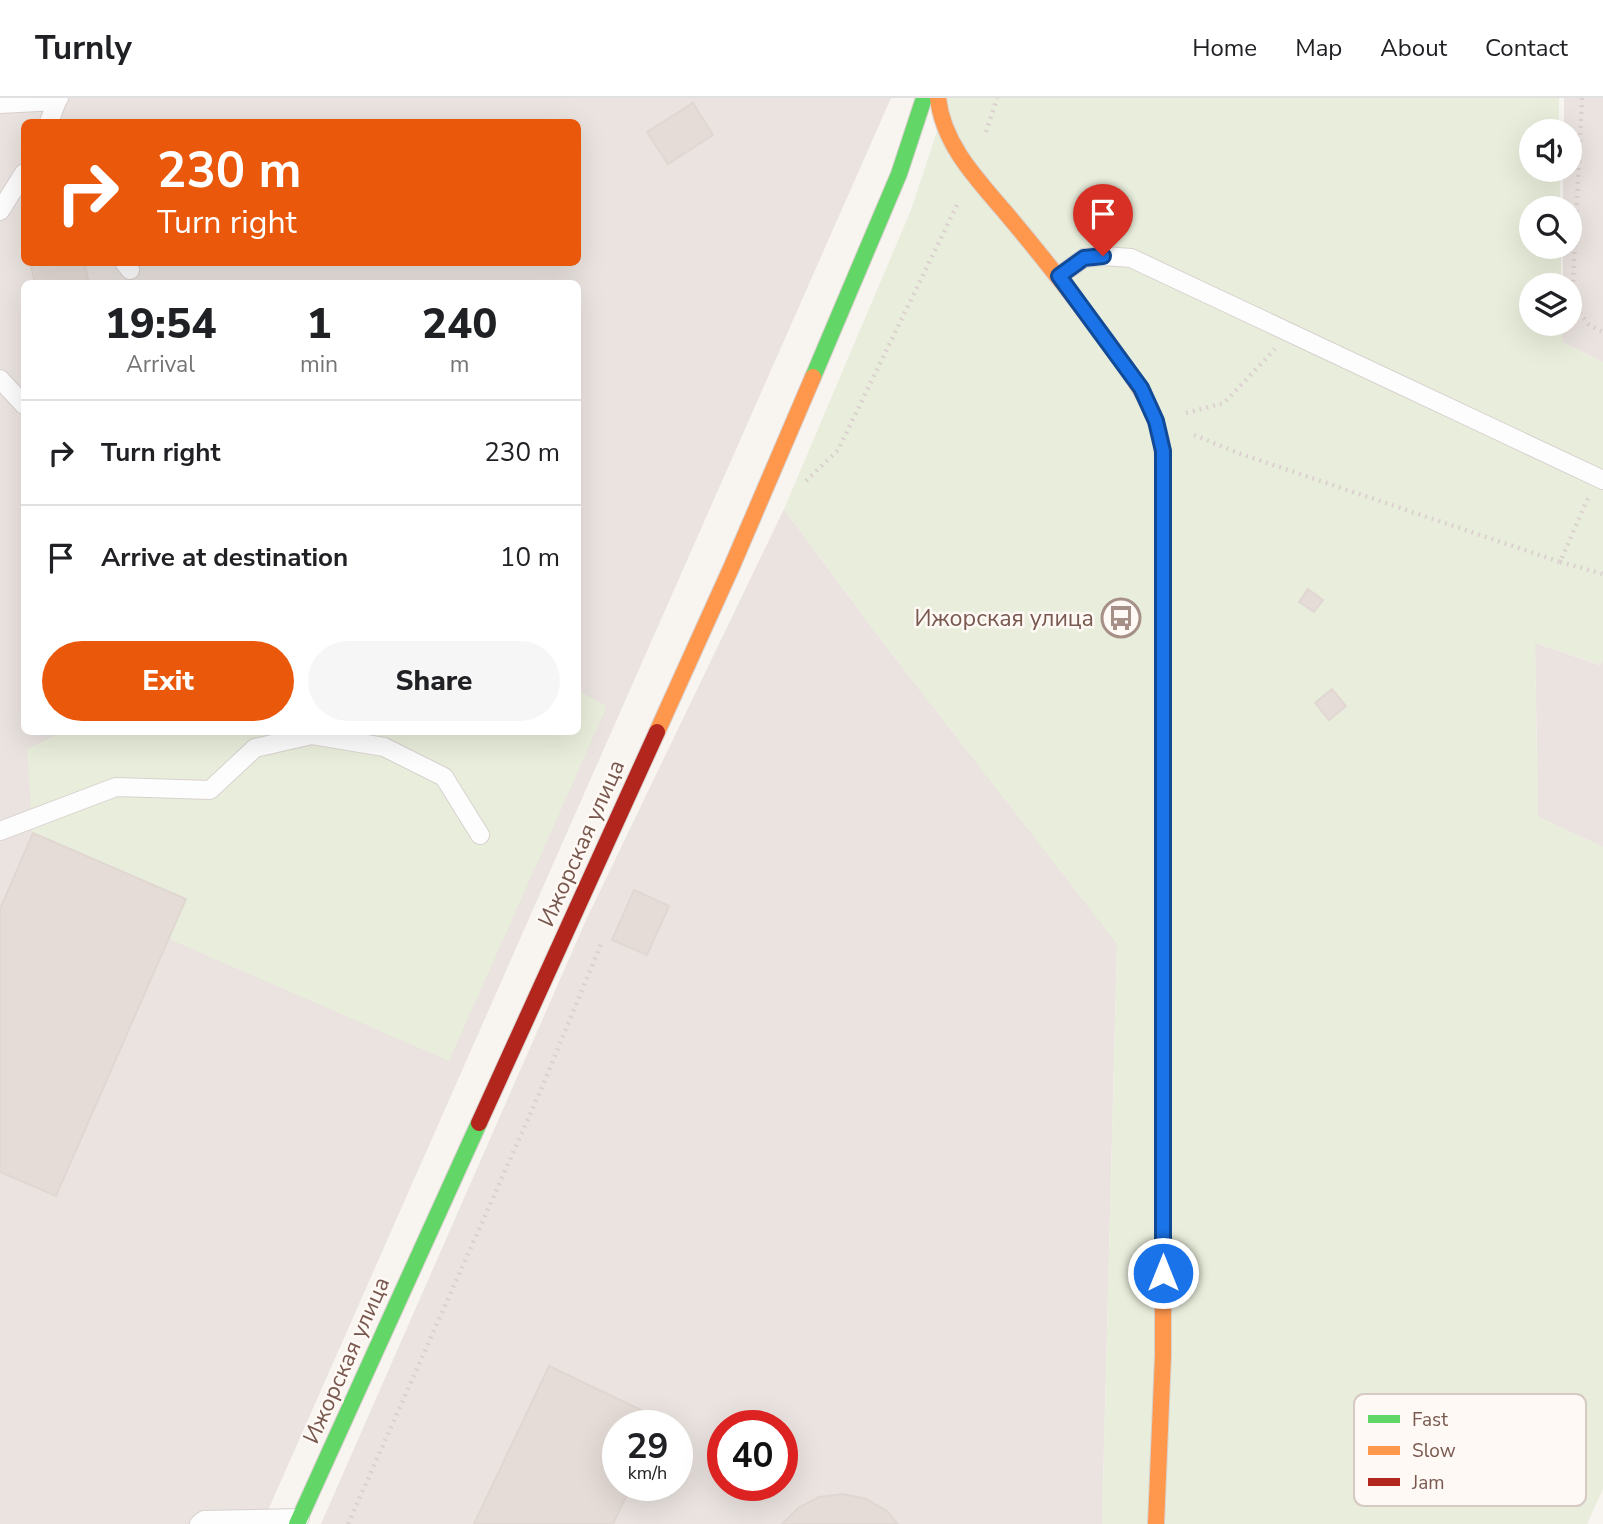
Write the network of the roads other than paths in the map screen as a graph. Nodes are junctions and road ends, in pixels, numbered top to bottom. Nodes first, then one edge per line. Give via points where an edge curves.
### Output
1 (924, 98) edge
2 (937, 98) edge
3 (58, 100) edge
4 (0, 104) edge
5 (50, 119) edge
6 (21, 178) edge
7 (0, 211) edge
8 (1059, 276) junction
9 (0, 379) edge
10 (21, 402) edge
11 (1600, 479) edge
12 (308, 735) edge
13 (318, 735) edge
14 (0, 831) edge
15 (480, 835) dead end
16 (298, 1521) edge
17 (199, 1524) edge
18 (1156, 1524) edge

1 - 16 street, Ижорская улица via 899,174 732,566
2 - 8 street via 940,116 962,161
3 - 4 lane
3 - 5 lane
6 - 7 lane
8 - 11 lane via 1084,258 1131,258
8 - 18 street via 1141,388 1163,451 1163,1355
9 - 10 lane
12 - 14 lane via 255,748 210,790 116,787
13 - 15 lane via 384,747 444,777
16 - 17 lane via 204,1520

